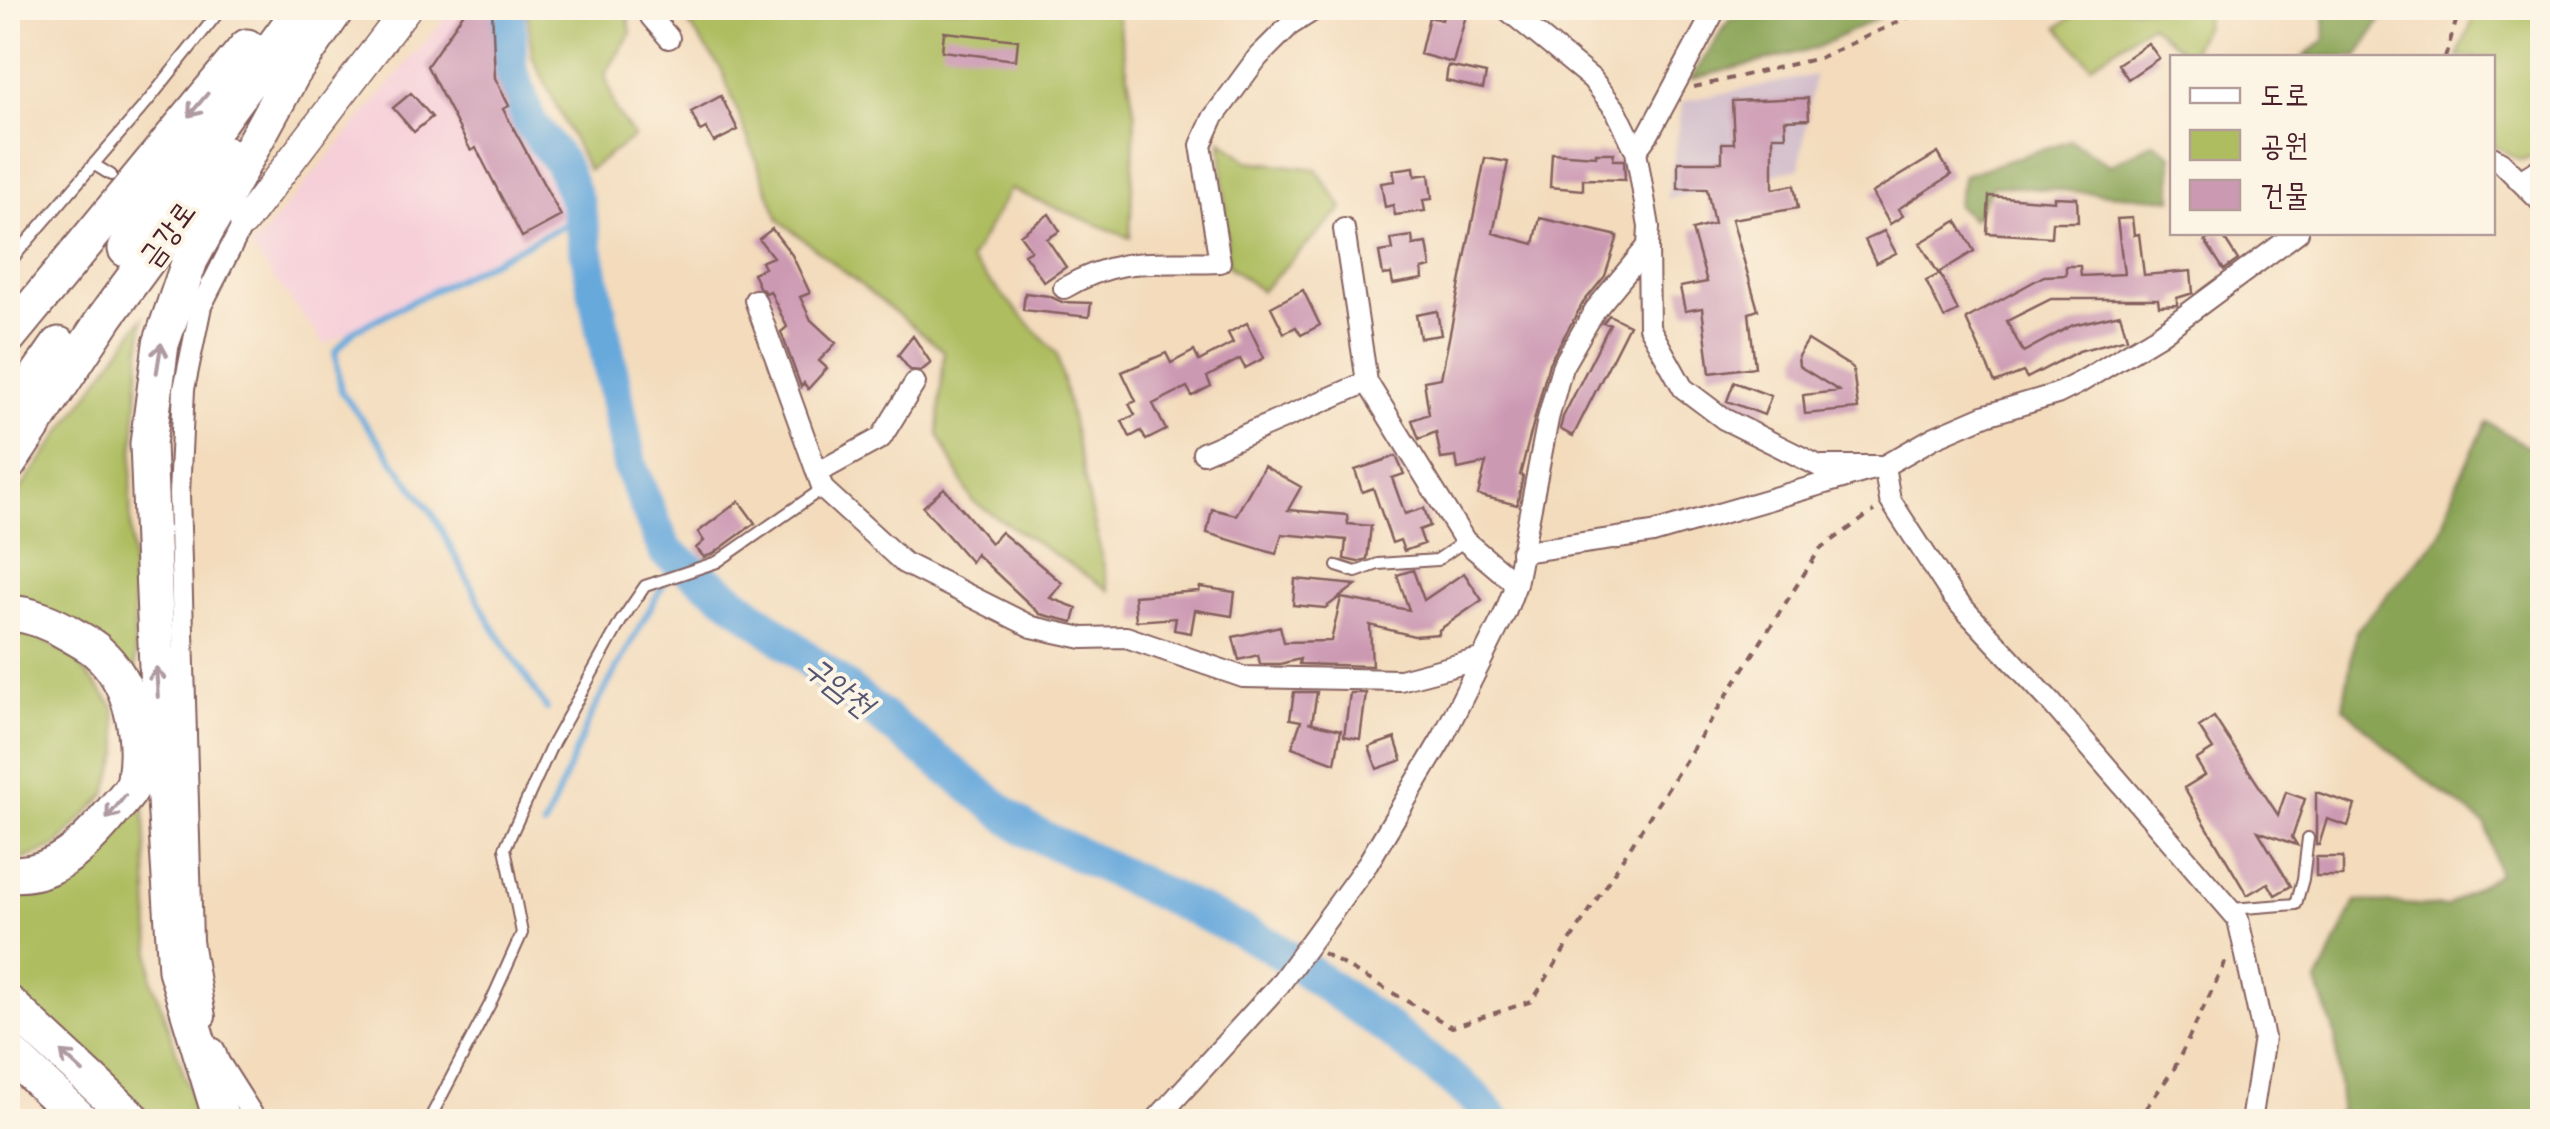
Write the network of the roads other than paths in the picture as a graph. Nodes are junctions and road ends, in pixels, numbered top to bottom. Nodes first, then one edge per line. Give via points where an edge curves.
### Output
1 (222, 8) edge
2 (287, 8) edge
3 (302, 8) edge
4 (334, 8) edge
5 (407, 8) edge
6 (648, 8) edge
7 (1318, 8) edge
8 (1506, 8) edge
9 (1716, 8) edge
10 (669, 38) dead end
11 (1636, 151) junction
12 (2495, 160) edge
13 (93, 164) junction
14 (2542, 167) edge
15 (110, 175) dead end
16 (2520, 181) junction
17 (2542, 203) edge
18 (233, 218) joint
19 (1344, 229) dead end
20 (2294, 235) edge
21 (1648, 246) junction
22 (8, 264) edge
23 (1064, 288) dead end
24 (755, 300) dead end
25 (8, 338) edge
26 (1366, 382) junction
27 (915, 383) dead end
28 (8, 418) edge
29 (1203, 453) dead end
30 (8, 464) edge
31 (1884, 466) junction
32 (820, 481) junction
33 (1465, 541) junction
34 (1521, 552) junction
35 (1337, 566) dead end
36 (1516, 584) junction
37 (8, 614) edge
38 (1480, 659) junction
39 (2308, 838) dead end
40 (8, 872) edge
41 (2234, 914) junction
42 (8, 1003) edge
43 (8, 1051) edge
44 (83, 1122) edge
45 (136, 1122) edge
46 (222, 1122) edge
47 (257, 1122) edge
48 (428, 1122) edge
49 (1154, 1122) edge
50 (2251, 1122) edge

1 - 13 lane
2 -> 25 highway via 243,51
3 - 28 highway, 금강로
4 - 30 highway, 금강로 via 106,316
46 -> 4 highway via 176,970 148,444 161,344 190,260
5 - 18 street
6 - 10 street
7 - 23 street via 1258,58 1200,145 1220,262 1134,261
8 - 11 street via 1592,78
9 - 11 street
11 - 21 street
12 - 16 street
13 - 15 lane
13 - 22 lane
14 - 16 street
16 - 17 street
18 - 47 street via 201,306 184,389 178,494 192,941 219,1062
19 - 26 street
20 - 31 street via 2159,335 2079,383 1986,415
21 - 31 street via 1649,327 1683,388 1724,419 1819,466
21 - 34 street via 1595,310 1562,367
24 - 32 street
26 - 29 street
26 - 33 street
27 - 32 street via 881,438
31 - 34 street via 1653,534
31 - 41 street via 1890,500 1953,597
32 - 38 street via 904,563 1032,628 1126,638 1243,677 1400,680
32 - 48 lane via 717,562 646,586 620,620 505,848 522,932
33 - 35 lane via 1437,560 1356,572
33 - 36 street
34 - 36 street
36 - 38 street
37 -> 40 highway via 64,630 99,652 129,696 136,738 135,783 96,832 63,861
38 - 49 street via 1443,738 1378,847 1279,985
39 - 41 lane via 2296,904
41 - 50 street via 2264,1038
45 -> 42 highway
43 - 44 highway

